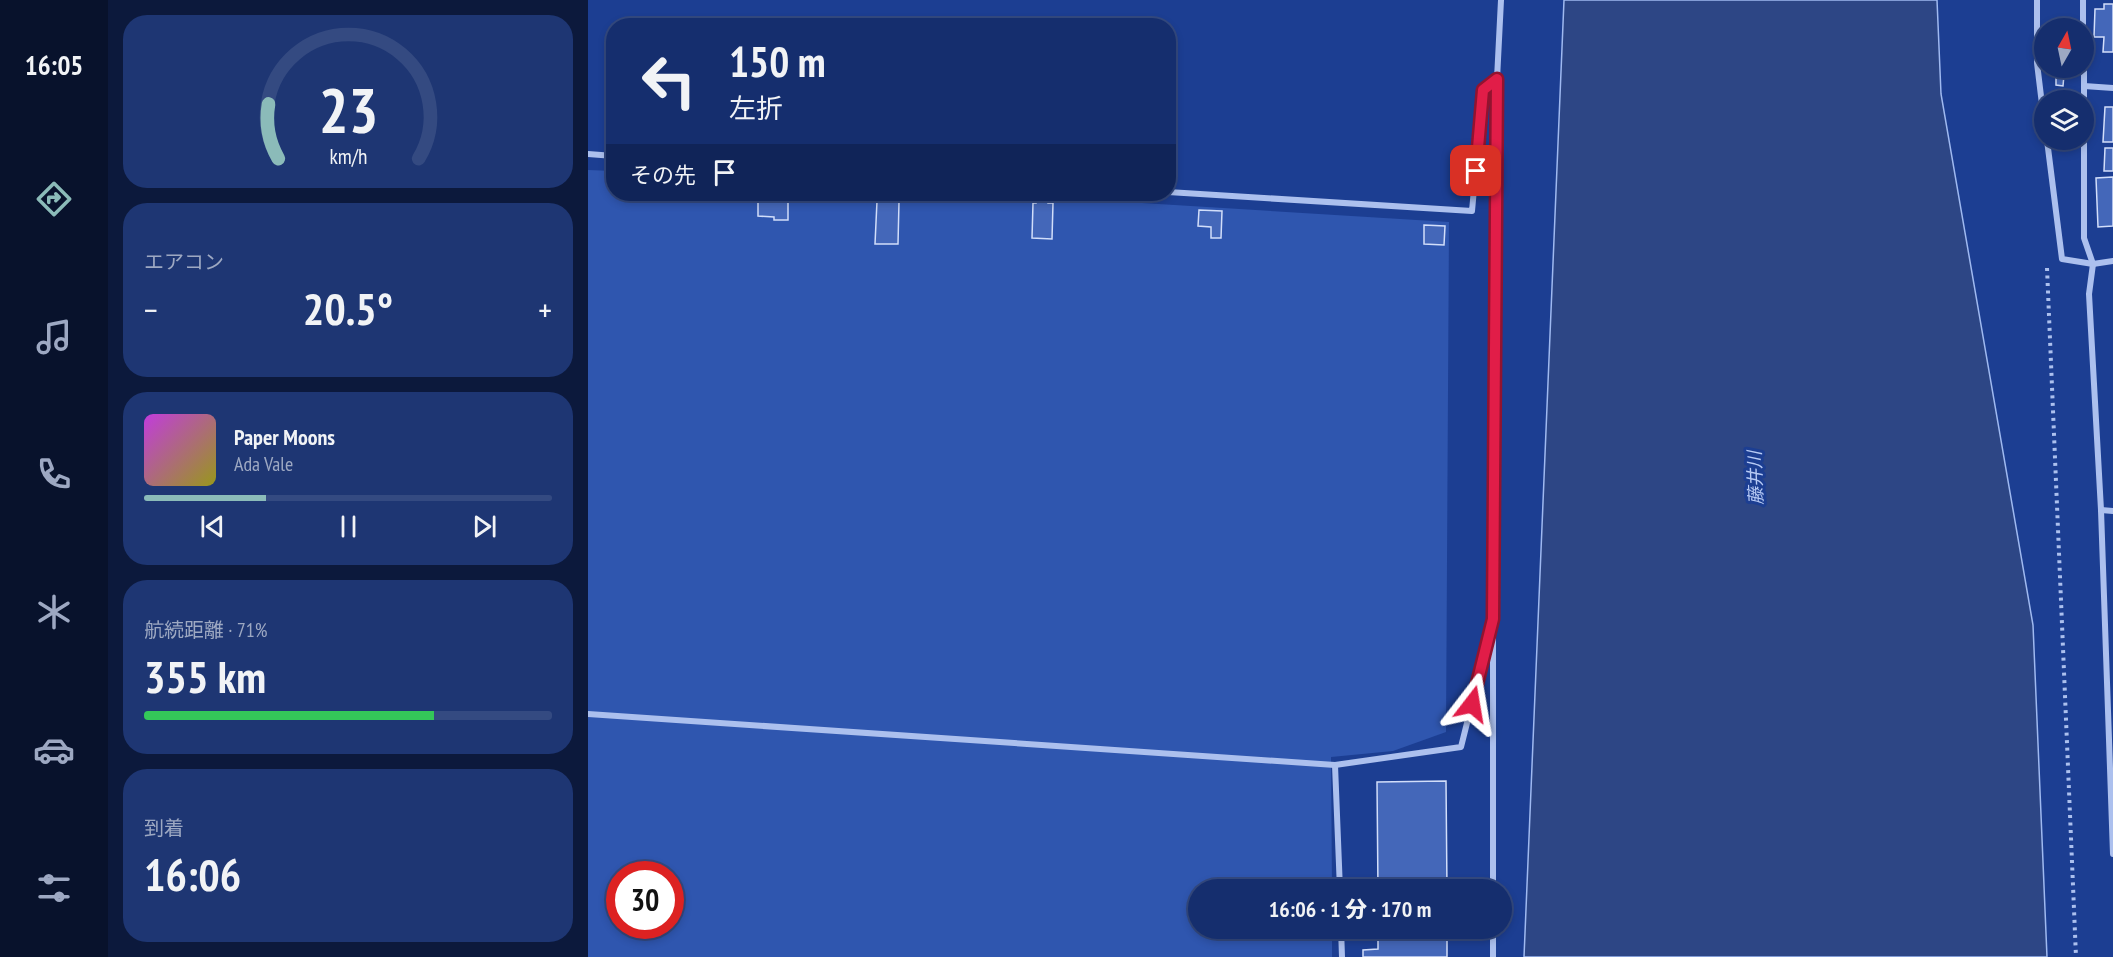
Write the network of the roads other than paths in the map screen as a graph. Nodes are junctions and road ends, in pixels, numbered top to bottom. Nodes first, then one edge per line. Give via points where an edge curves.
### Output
1 (1501, 0) edge
2 (2037, 0) edge
3 (2083, 0) edge
4 (2083, 18) edge
5 (2084, 78) edge
6 (1497, 79) junction
7 (2084, 86) junction
8 (2113, 88) edge
9 (2040, 90) edge
10 (2048, 150) edge
11 (588, 154) edge
12 (606, 155) edge
13 (1176, 192) edge
14 (2113, 261) edge
15 (2093, 264) junction
16 (2101, 510) junction
17 (2113, 511) edge
18 (1493, 619) junction
19 (588, 714) edge
20 (1335, 765) junction
21 (2112, 805) edge
22 (2113, 854) edge
23 (1340, 879) edge
24 (1493, 879) edge
25 (1341, 939) edge
26 (1493, 939) edge
27 (1342, 957) edge
28 (1493, 957) edge

1 - 6 street
2 - 9 street
3 - 4 street
5 - 7 street
6 - 13 street via 1483,90 1472,211
6 - 18 street
7 - 8 street
7 - 15 street via 2084,238
10 - 15 street via 2062,259
11 - 12 street
14 - 15 street
15 - 16 street via 2089,294
16 - 17 street
16 - 21 street
18 - 20 street via 1461,747
18 - 24 street
19 - 20 street
20 - 23 street
21 - 22 street
25 - 27 street
26 - 28 street

